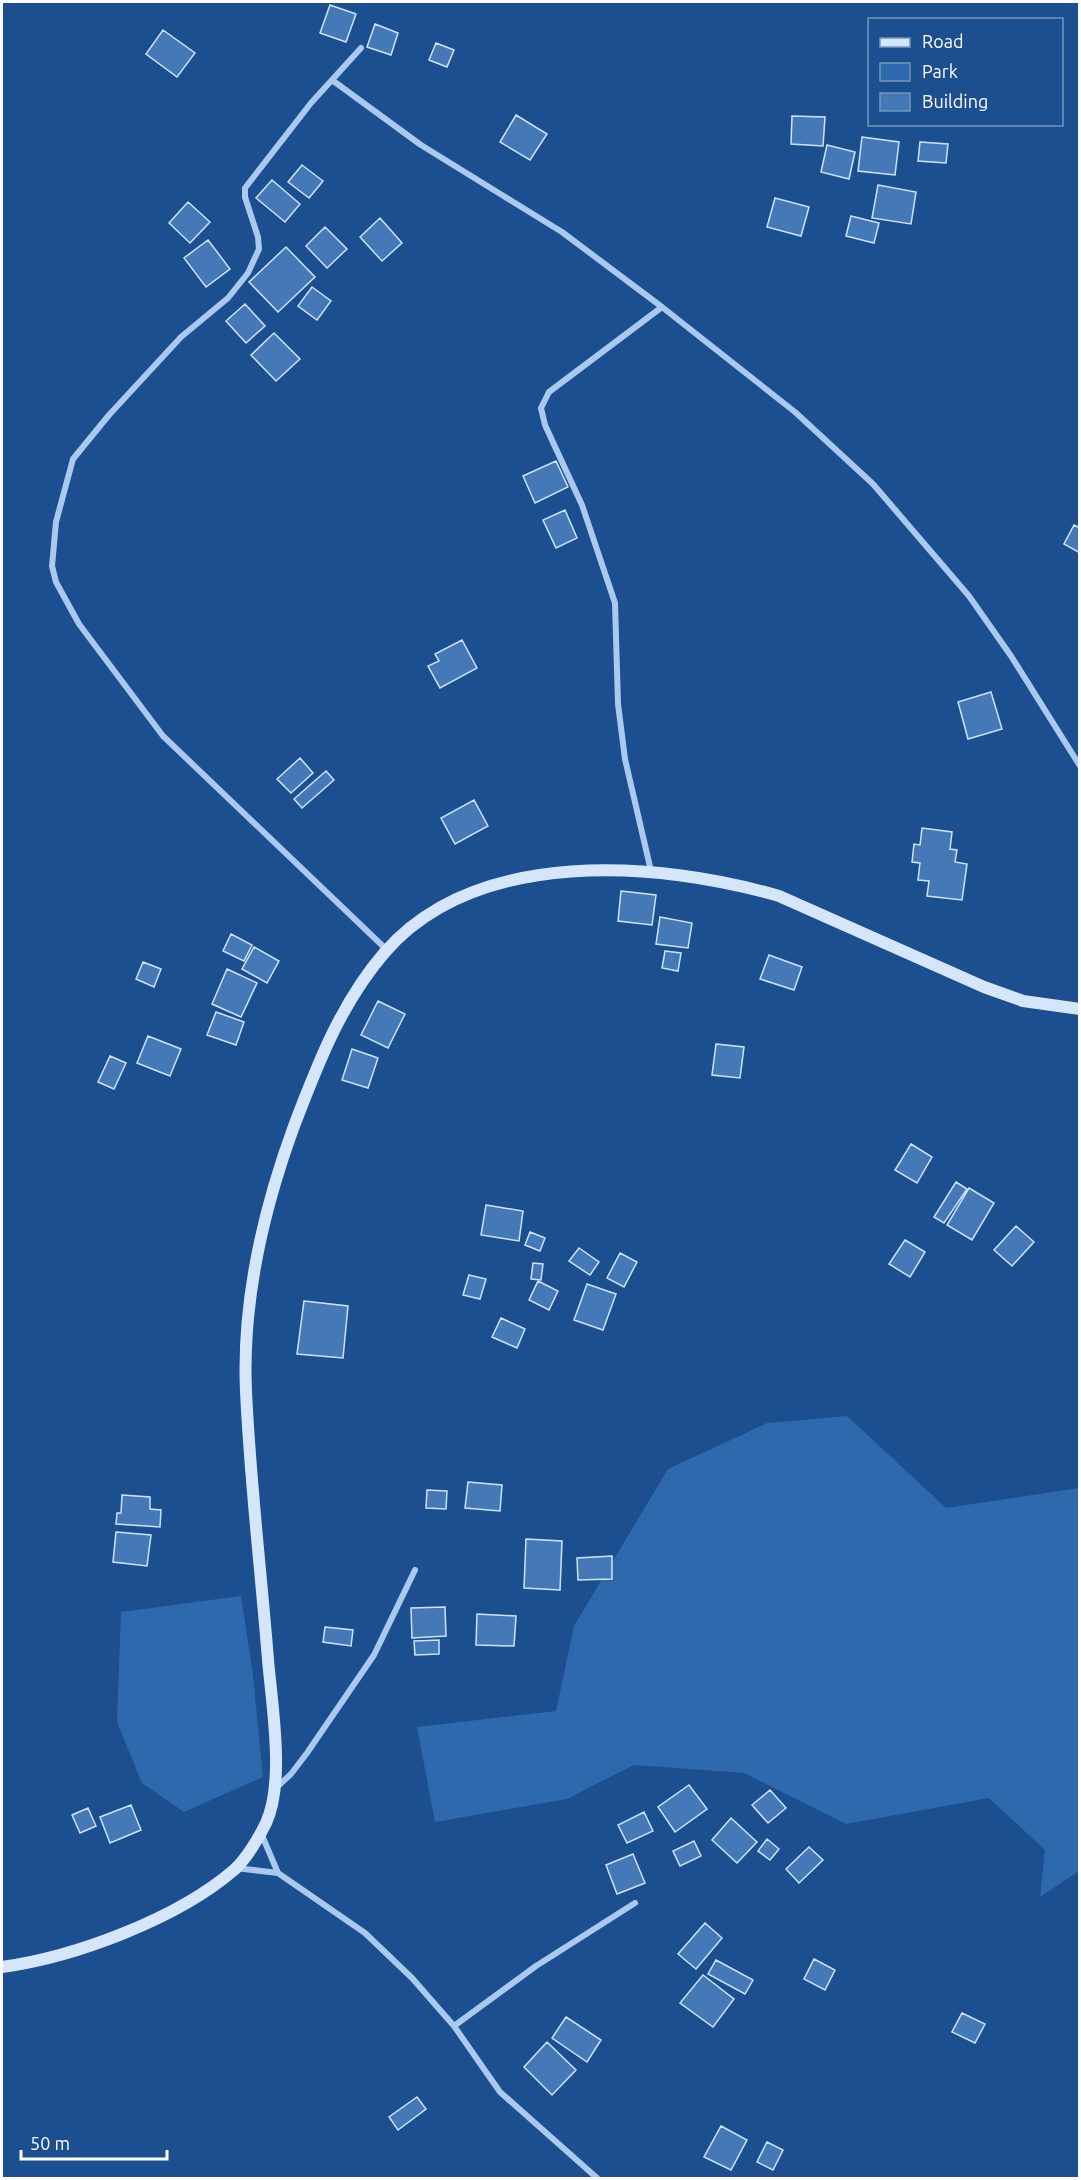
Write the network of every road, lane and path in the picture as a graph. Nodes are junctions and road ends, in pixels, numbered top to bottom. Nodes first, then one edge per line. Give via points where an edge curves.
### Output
1 (361, 48) dead end
2 (332, 80) junction
3 (662, 307) junction
4 (1080, 766) edge
5 (651, 871) junction
6 (387, 950) junction
7 (1080, 1009) edge
8 (415, 1570) dead end
9 (276, 1787) junction
10 (261, 1832) junction
11 (236, 1868) junction
12 (278, 1873) junction
13 (635, 1903) dead end
14 (2, 1967) edge
15 (454, 2026) junction
16 (597, 2178) edge

1 - 2 street
2 - 3 street via 420,145 561,232
2 - 6 street via 245,188 259,249 248,273 228,298 165,354 73,459 56,522 52,566 56,582 79,624 163,736
3 - 4 street via 795,412 873,484 990,626
3 - 5 street via 549,392 541,408 544,425 582,505 615,603 618,704 625,759
5 - 6 street via 514,879 472,892 428,915
5 - 7 street via 779,896 984,987 1023,1001
6 - 9 street via 349,1000 330,1035 290,1138 264,1230 247,1327 248,1428
8 - 9 street via 374,1655 307,1753
9 - 10 street
10 - 11 street
10 - 12 street
11 - 12 street
11 - 14 street via 139,1926 89,1947 42,1961
12 - 15 street via 365,1933
13 - 15 street via 536,1966
15 - 16 street via 500,2092

